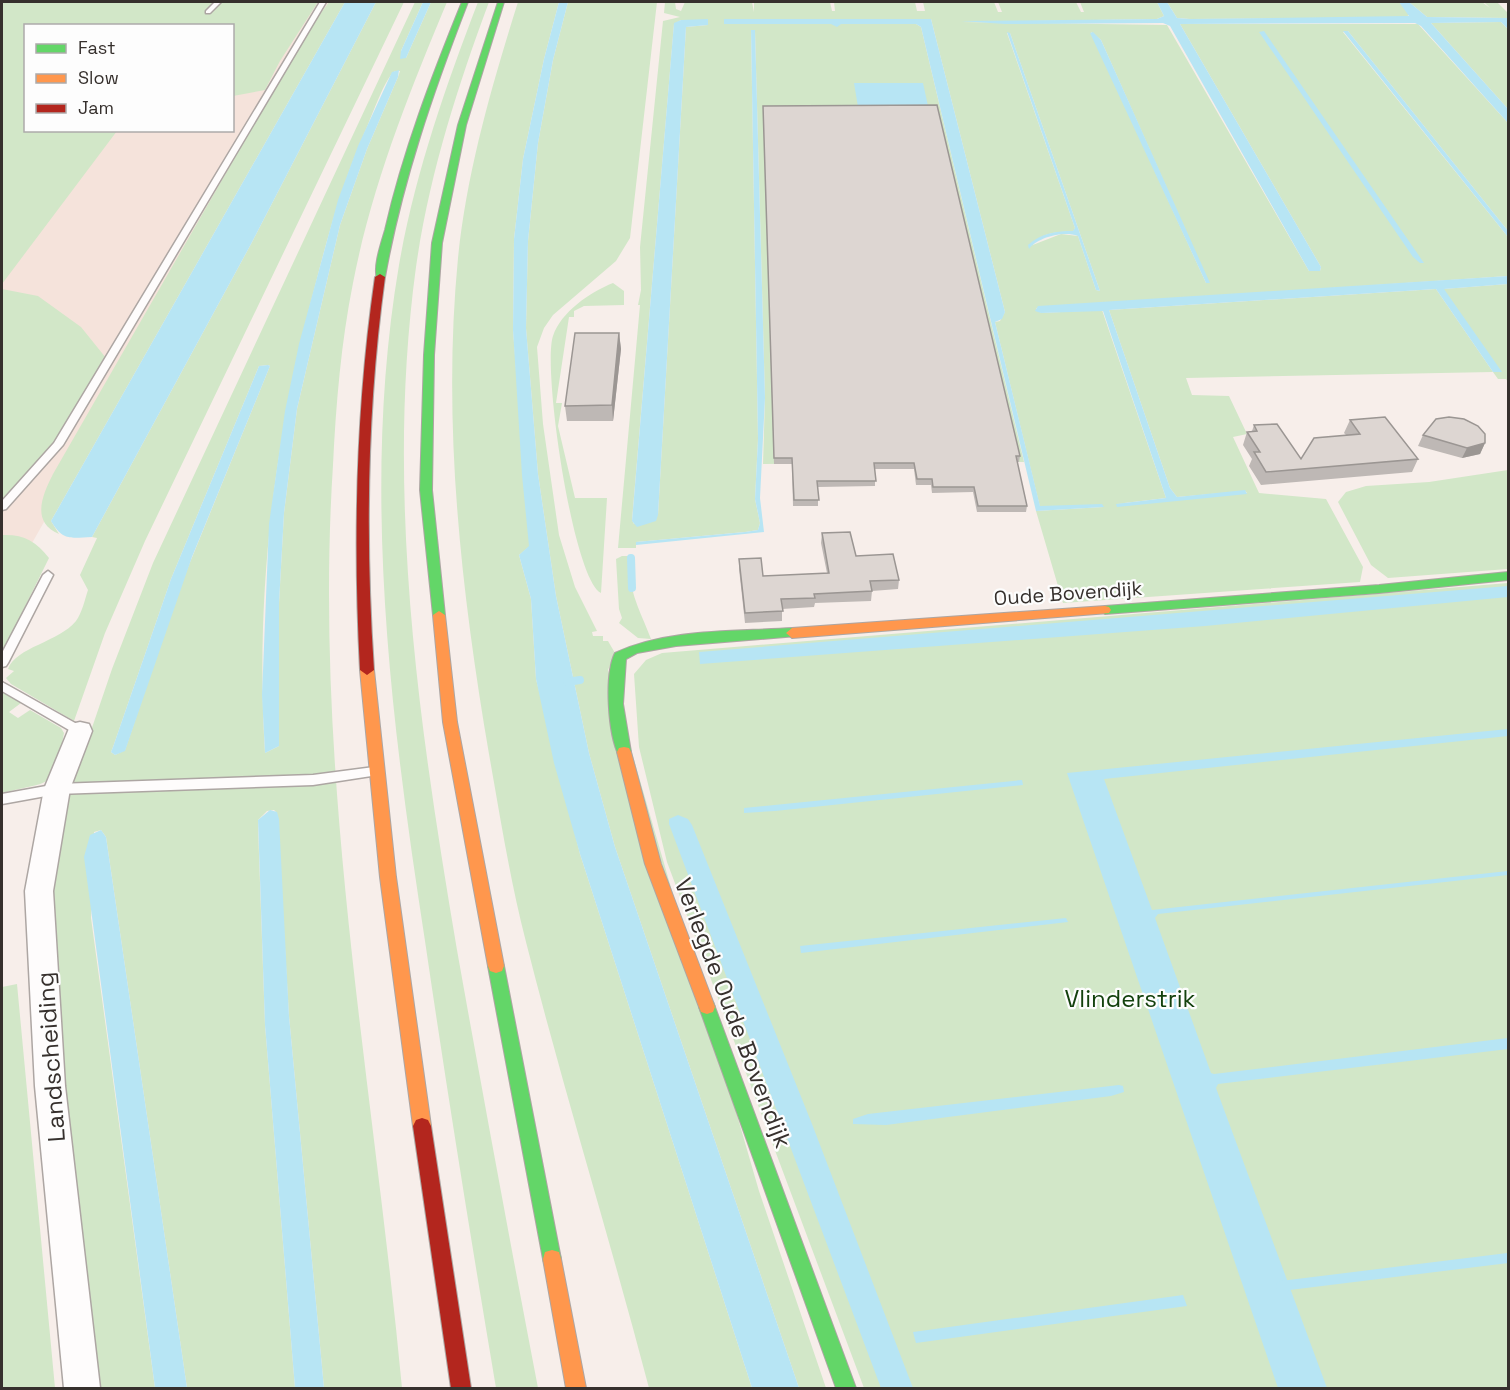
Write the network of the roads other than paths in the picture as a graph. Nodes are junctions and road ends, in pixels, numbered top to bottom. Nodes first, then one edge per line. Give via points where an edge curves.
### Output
1 (218, 2) edge
2 (323, 2) edge
3 (465, 2) edge
4 (501, 2) edge
5 (208, 12) dead end
6 (2, 507) edge
7 (48, 575) dead end
8 (1509, 576) edge
9 (630, 649) joint
10 (2, 663) edge
11 (2, 686) edge
12 (80, 731) joint
13 (375, 772) junction
14 (57, 789) junction
15 (2, 800) edge
16 (82, 1389) edge
17 (461, 1389) edge
18 (576, 1389) edge
19 (846, 1389) edge

1 - 5 lane
2 - 6 lane via 58,445
3 - 13 main road via 409,146 385,242 367,366 361,510
4 - 18 main road via 462,125 437,243 429,355 426,490 450,722
7 - 10 lane
8 - 9 main road, Oude Bovendijk
9 - 19 main road, Verlegde Oude Bovendijk via 620,656 617,668 620,738 653,864 750,1119
11 - 12 lane
12 - 14 street, Landscheiding
13 - 14 lane via 313,780
13 - 17 main road via 402,995
14 - 15 lane
14 - 16 street, Landscheiding via 39,891 50,1086

